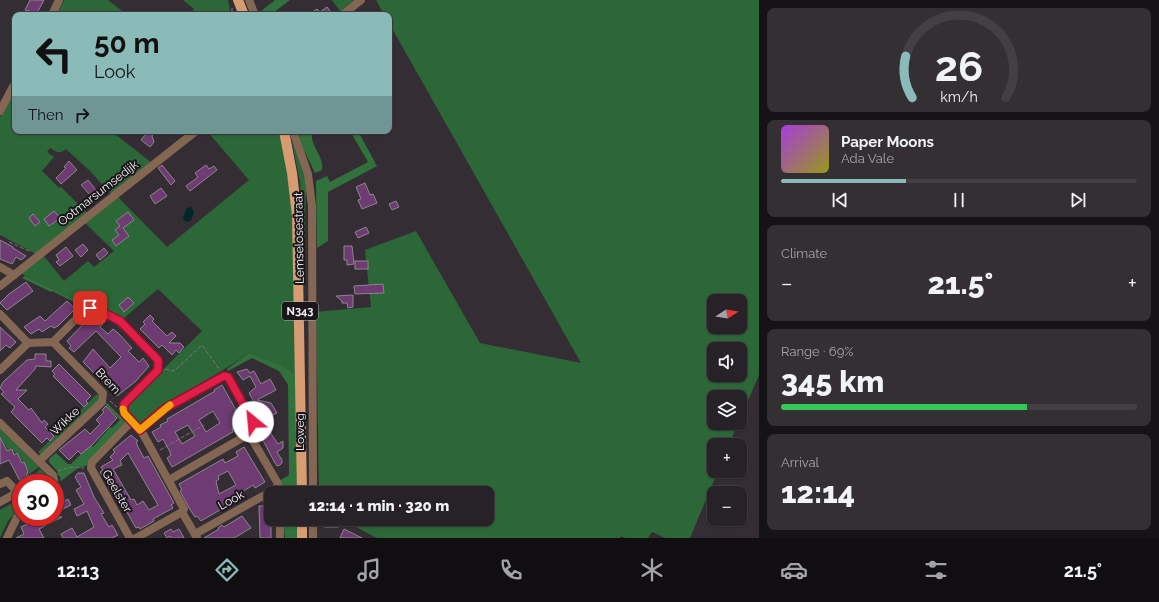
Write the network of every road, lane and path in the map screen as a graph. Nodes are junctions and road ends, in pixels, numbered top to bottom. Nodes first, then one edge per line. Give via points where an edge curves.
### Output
1 (59, 0) edge
2 (238, 0) edge
3 (249, 0) edge
4 (361, 0) edge
5 (53, 12) edge
6 (243, 12) edge
7 (254, 12) edge
8 (346, 12) edge
9 (12, 89) edge
10 (0, 111) edge
11 (192, 134) edge
12 (285, 134) edge
13 (294, 134) edge
14 (9, 242) dead end
15 (36, 258) junction
16 (0, 267) edge
17 (14, 275) junction
18 (0, 286) edge
19 (0, 314) edge
20 (53, 342) junction
21 (28, 343) junction
22 (159, 364) junction
23 (0, 370) edge
24 (312, 371) joint
25 (224, 376) junction
26 (104, 396) junction
27 (123, 410) junction
28 (132, 421) junction
29 (0, 423) edge
30 (204, 425) dead end
31 (140, 430) junction
32 (249, 434) junction
33 (154, 453) junction
34 (40, 462) junction
35 (91, 468) junction
36 (48, 474) edge
37 (57, 474) edge
38 (169, 480) junction
39 (0, 484) edge
40 (12, 486) edge
41 (278, 486) edge
42 (302, 486) edge
43 (313, 486) edge
44 (264, 496) edge
45 (12, 497) edge
46 (0, 502) edge
47 (182, 512) junction
48 (13, 526) edge
49 (280, 526) edge
50 (302, 526) edge
51 (313, 526) edge
52 (196, 536) edge
53 (7, 538) edge
54 (130, 538) edge
55 (136, 538) edge
56 (280, 538) edge
57 (302, 538) edge
58 (313, 538) edge

1 - 5 street
2 - 6 main road
3 - 7 street
4 - 8 street
9 - 10 street
11 - 15 street, Ootmarsumsedijk
12 - 42 main road, N343 via 297,216
13 - 24 street, Lemselosestraat via 308,174 312,206
14 - 15 path via 31,252
15 - 17 street, Ootmarsumsedijk
16 - 17 street
17 - 18 street, Ootmarsumsedijk
19 - 21 street
20 - 21 street
20 - 22 street via 86,309 94,308 120,321
20 - 26 street, Brem
21 - 23 street
22 - 25 path via 166,370 174,371 202,345
22 - 27 street, Brem via 158,370 124,404
24 - 43 street, Loweg
25 - 31 street via 164,409
25 - 32 street via 228,377 253,419
26 - 27 path, Brem via 119,410
26 - 34 street, Wikke via 102,402
27 - 28 street
28 - 31 street
28 - 35 street, Geelster via 92,462
29 - 34 street
30 - 33 path
31 - 33 street
32 - 38 street
32 - 41 street, Look
33 - 38 street
34 - 36 street
35 - 37 path via 64,468
35 - 54 street, Geelster
38 - 47 street via 184,506
39 - 40 street via 7,481
44 - 52 street, Look
45 - 46 street
47 - 52 street
47 - 55 street
48 - 53 street
49 - 56 street
50 - 57 main road
51 - 58 street

